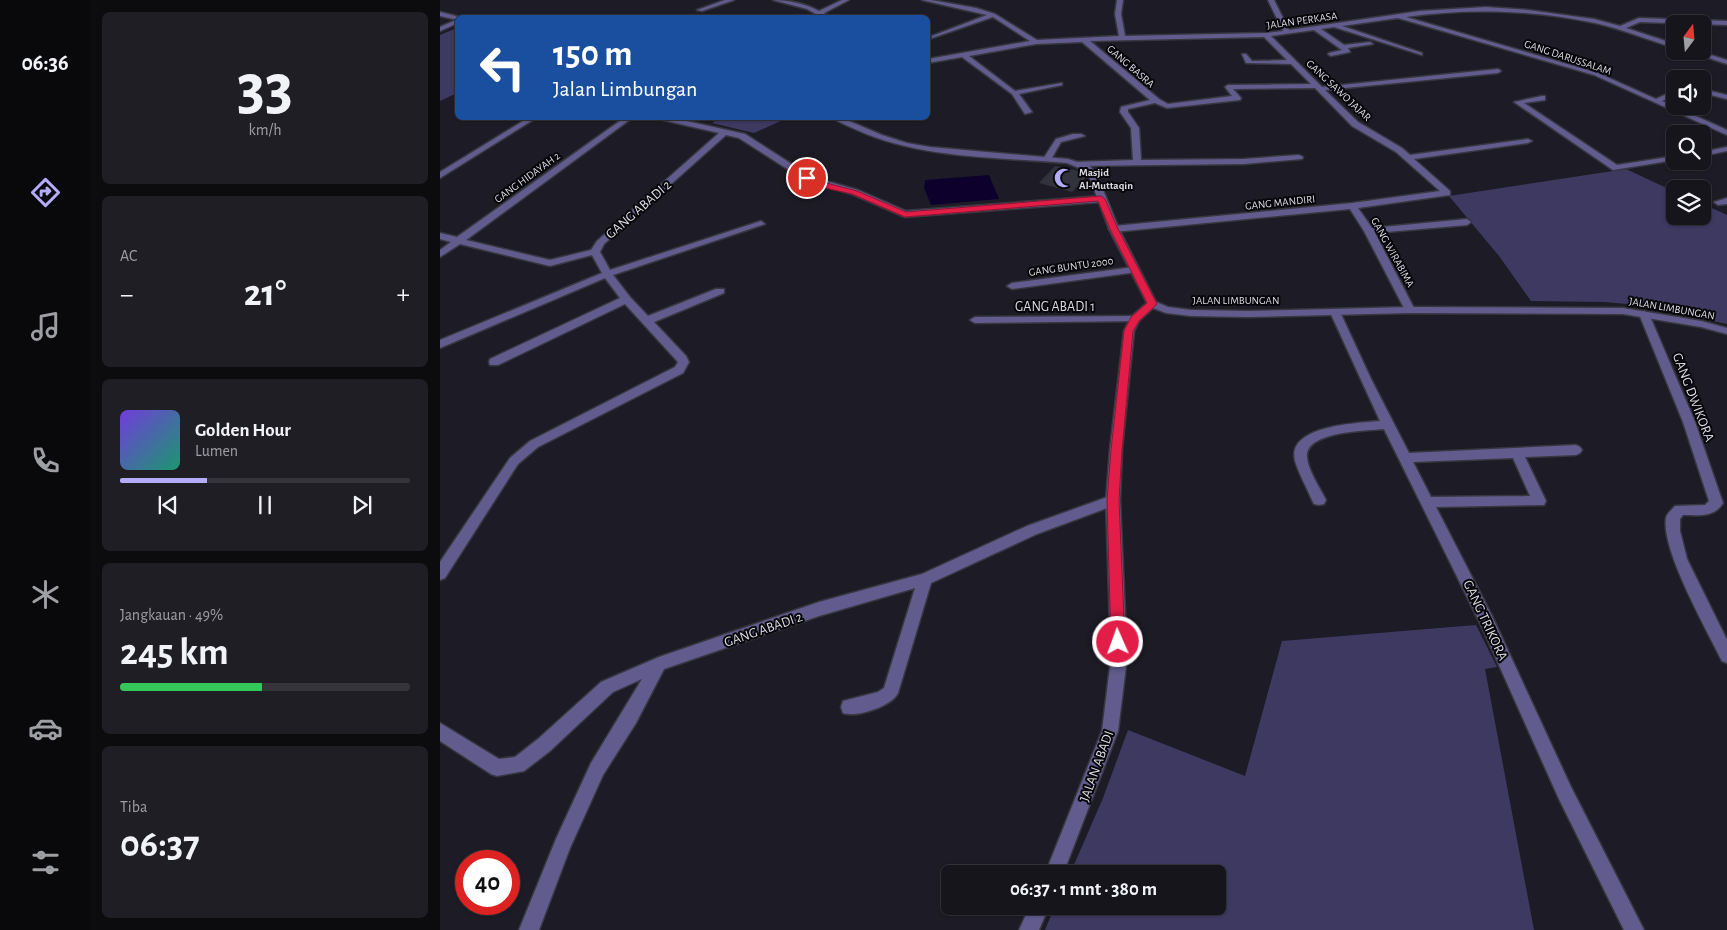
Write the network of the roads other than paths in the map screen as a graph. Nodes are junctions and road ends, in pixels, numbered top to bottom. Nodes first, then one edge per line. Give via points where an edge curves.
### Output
1 (731, 0) edge
2 (776, 0) edge
3 (846, 0) edge
4 (925, 0) edge
5 (1120, 0) edge
6 (1271, 0) edge
7 (700, 10) dead end
8 (820, 13) junction
9 (440, 14) edge
10 (824, 15) edge
11 (994, 15) junction
12 (1397, 16) junction
13 (455, 18) edge
14 (455, 21) edge
15 (1727, 23) edge
16 (1334, 25) junction
17 (1315, 28) junction
18 (1621, 28) junction
19 (440, 29) edge
20 (1287, 32) junction
21 (1266, 35) junction
22 (934, 37) dead end
23 (1122, 38) junction
24 (1083, 39) junction
25 (1036, 42) junction
26 (1666, 43) edge
27 (1370, 44) dead end
28 (1344, 47) junction
29 (962, 54) junction
30 (1331, 54) dead end
31 (1420, 54) dead end
32 (1244, 55) dead end
33 (1711, 57) edge
34 (930, 61) edge
35 (1293, 62) junction
36 (1727, 62) edge
37 (1498, 71) dead end
38 (1060, 84) dead end
39 (1317, 87) junction
40 (1014, 93) junction
41 (1711, 93) edge
42 (1666, 96) edge
43 (1727, 97) edge
44 (1542, 98) dead end
45 (1156, 101) junction
46 (1657, 101) junction
47 (1028, 112) dead end
48 (529, 120) edge
49 (625, 120) edge
50 (675, 120) edge
51 (841, 120) edge
52 (726, 131) junction
53 (1727, 133) edge
54 (1080, 136) dead end
55 (1528, 142) dead end
56 (1727, 149) edge
57 (1711, 152) edge
58 (1299, 157) dead end
59 (1408, 158) junction
60 (1047, 159) junction
61 (1666, 160) edge
62 (1137, 161) junction
63 (1077, 164) junction
64 (440, 176) edge
65 (1447, 193) joint
66 (1101, 199) junction
67 (1352, 206) junction
68 (1467, 222) dead end
69 (761, 224) dead end
70 (1114, 229) junction
71 (1369, 231) junction
72 (440, 236) edge
73 (459, 242) junction
74 (595, 252) junction
75 (440, 254) edge
76 (1134, 270) junction
77 (607, 274) junction
78 (1012, 286) dead end
79 (720, 291) dead end
80 (626, 299) junction
81 (1152, 304) junction
82 (1410, 310) junction
83 (1335, 312) junction
84 (1644, 314) junction
85 (1135, 319) junction
86 (976, 320) dead end
87 (646, 321) junction
88 (1727, 331) edge
89 (440, 344) edge
90 (494, 362) dead end
91 (1388, 424) junction
92 (1576, 450) dead end
93 (1517, 453) junction
94 (1406, 458) junction
95 (1113, 500) junction
96 (1318, 500) dead end
97 (1428, 502) junction
98 (440, 574) edge
99 (925, 579) junction
100 (1727, 656) edge
101 (659, 664) junction
102 (848, 706) dead end
103 (440, 731) edge
104 (1058, 865) edge
105 (1036, 915) edge
106 (529, 930) edge
107 (1030, 930) edge
108 (1634, 930) edge

1 - 7 street
2 - 8 street
3 - 8 street
4 - 11 street
5 - 23 street via 1116,10
6 - 20 street
8 - 10 street
9 - 13 street
11 - 22 street
11 - 25 street
12 - 16 street, JALAN PERKASA
12 - 18 street, JALAN PERKASA via 1451,10 1527,9
12 - 46 street, GANG DARUSSALAM via 1596,74
14 - 19 street
15 - 18 street via 1639,20
16 - 17 street, JALAN PERKASA
16 - 31 street
17 - 20 street, JALAN PERKASA
17 - 28 street
18 - 26 street, JALAN PERKASA
20 - 21 street, JALAN PERKASA
21 - 23 street, JALAN PERKASA
21 - 35 street, GANG SAWO JAJAR
23 - 24 street, JALAN PERKASA
24 - 25 street, JALAN PERKASA
24 - 45 street, GANG BASRA
25 - 29 street, JALAN PERKASA
27 - 28 street
28 - 30 street via 1347,52
29 - 34 street, JALAN PERKASA
29 - 40 street
32 - 35 street via 1252,64
33 - 36 street
35 - 39 street, GANG SAWO JAJAR
37 - 39 street
38 - 40 street
39 - 45 street, GANG BASRA via 1230,86 1228,89 1237,98 1166,106
39 - 59 street, GANG SAWO JAJAR via 1355,124
40 - 47 street
41 - 43 street
42 - 46 street
44 - 61 street via 1518,102 1616,168
45 - 62 street via 1125,107 1124,112 1135,128
46 - 53 street, GANG DARUSSALAM
48 - 64 street
49 - 73 street, GANG HIDAYAH 2
50 - 52 street
51 - 60 street via 906,145
52 - 66 street via 742,136 809,179 855,192 905,214
52 - 74 street, GANG ABADI 2 via 600,243
54 - 60 street via 1057,140
55 - 59 street
56 - 57 street
58 - 62 street via 1260,162
59 - 65 street, GANG SAWO JAJAR
60 - 63 street
62 - 63 street
63 - 66 street via 1091,171
65 - 67 street, GANG MANDIRI
66 - 70 street
67 - 70 street, GANG MANDIRI
67 - 71 street, GANG WIRABIMA
68 - 71 street
69 - 77 street
70 - 76 street
71 - 82 street, GANG WIRABIMA
72 - 73 street
73 - 74 street via 550,263
73 - 75 street, GANG HIDAYAH 2
74 - 77 street, GANG ABADI 2
76 - 78 street, GANG BUNTU 2000
76 - 81 street
77 - 80 street, GANG ABADI 2
77 - 89 street
79 - 87 street
80 - 87 street, GANG ABADI 2
80 - 90 street
81 - 83 street, JALAN LIMBUNGAN via 1166,310 1191,313
81 - 85 street, JALAN ABADI
82 - 83 street, JALAN LIMBUNGAN
82 - 84 street, JALAN LIMBUNGAN via 1623,311
83 - 91 street, GANG TRIKORA
84 - 88 street, JALAN LIMBUNGAN
84 - 100 street, GANG DWIKORA via 1689,422 1716,502 1708,510 1680,510 1673,517 1672,531 1680,559
85 - 86 street, GANG ABADI 1
85 - 95 street, JALAN ABADI via 1128,331
87 - 98 street, GANG ABADI 2 via 681,356 684,362 679,370 521,453
91 - 94 street, GANG TRIKORA
91 - 96 street via 1331,430 1311,438 1301,450 1301,460
92 - 93 street
93 - 94 street
93 - 97 street via 1539,501
94 - 97 street, GANG TRIKORA
95 - 99 street, GANG ABADI 2 via 1032,530
95 - 104 street, JALAN ABADI via 1119,658 1110,732
97 - 108 street, GANG TRIKORA via 1487,621 1565,793
99 - 101 street, GANG ABADI 2 via 819,610
99 - 102 street via 890,693 882,699
101 - 103 street, GANG ABADI 2 via 607,687 518,765 497,768
101 - 106 street via 597,769 562,845
105 - 107 street

